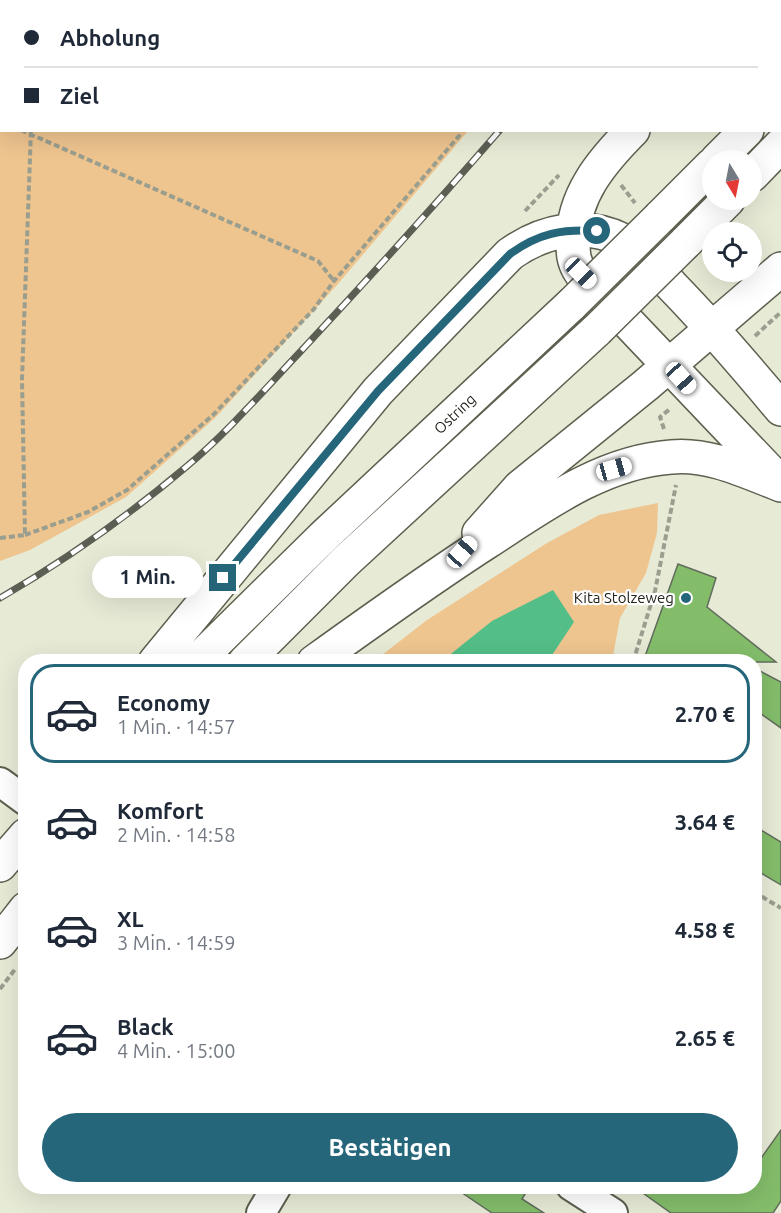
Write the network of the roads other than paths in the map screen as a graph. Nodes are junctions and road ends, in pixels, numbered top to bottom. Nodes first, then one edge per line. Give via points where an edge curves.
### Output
1 (631, 132) edge
2 (745, 132) edge
3 (781, 145) edge
4 (727, 150) edge
5 (762, 165) edge
6 (702, 175) edge
7 (718, 210) edge
8 (572, 230) junction
9 (781, 269) edge
10 (712, 327) junction
11 (669, 366) junction
12 (781, 409) edge
13 (781, 484) edge
14 (448, 568) junction
15 (162, 654) edge
16 (204, 654) edge
17 (253, 654) edge
18 (325, 654) edge
19 (0, 782) edge
20 (18, 795) edge
21 (18, 844) edge
22 (0, 865) edge
23 (18, 931) edge
24 (10, 953) edge
25 (272, 1194) edge
26 (583, 1194) edge
27 (261, 1213) edge
28 (613, 1213) edge

1 - 8 highway via 590,182 580,199
2 - 4 highway
3 - 5 highway
6 - 16 highway, Ostring, bridge
7 - 17 highway, bridge via 597,330 345,561
8 - 10 highway via 597,231 638,251
8 - 11 highway via 574,264
8 - 15 highway via 542,236 510,254 394,374
9 - 10 highway
10 - 11 highway
10 - 12 highway
11 - 13 highway
11 - 14 highway via 520,487
13 - 14 highway via 699,458 673,456 642,461 590,480
14 - 18 highway
19 - 20 street
21 - 22 highway
23 - 24 highway
25 - 27 street
26 - 28 street

